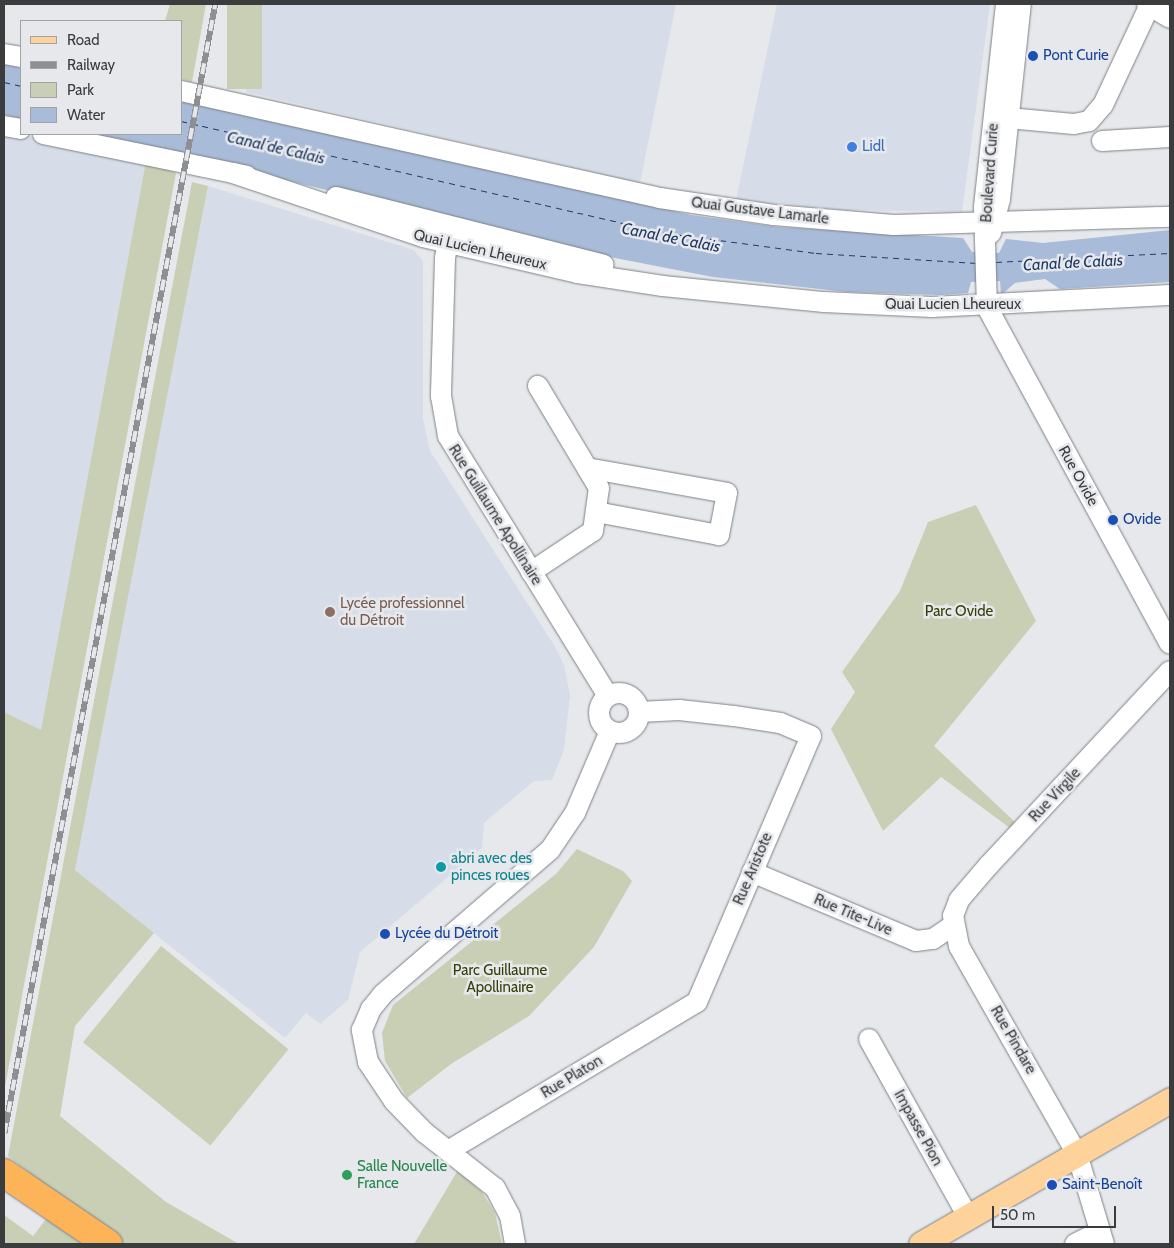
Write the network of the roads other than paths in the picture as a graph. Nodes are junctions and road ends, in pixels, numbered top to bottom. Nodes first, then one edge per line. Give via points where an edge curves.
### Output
1 (1006, 4) edge
2 (1021, 4) edge
3 (1148, 5) edge
4 (1170, 18) edge
5 (4, 54) edge
6 (20, 57) edge
7 (182, 91) edge
8 (1001, 118) junction
9 (4, 126) edge
10 (20, 129) edge
11 (48, 135) edge
12 (1170, 137) edge
13 (1102, 141) dead end
14 (1170, 217) edge
15 (990, 223) junction
16 (449, 234) junction
17 (1170, 295) edge
18 (988, 307) junction
19 (538, 386) dead end
20 (587, 468) junction
21 (596, 512) junction
22 (531, 572) junction
23 (1170, 644) edge
24 (1170, 671) edge
25 (608, 696) junction
26 (639, 712) junction
27 (610, 731) junction
28 (752, 872) junction
29 (952, 926) junction
30 (697, 1002) joint
31 (868, 1039) dead end
32 (1170, 1100) edge
33 (448, 1152) junction
34 (1078, 1154) junction
35 (13, 1181) edge
36 (968, 1217) junction
37 (1102, 1238) edge
38 (108, 1244) edge
39 (515, 1244) edge
40 (921, 1244) edge
41 (1075, 1244) edge

1 - 8 street, Boulevard Curie
2 - 8 street, Boulevard Curie
3 - 4 street
3 - 8 street via 1094,118 1079,124
5 - 6 street
7 - 15 street, Quai Gustave Lamarle via 717,207 852,223
8 - 15 street, Boulevard Curie
9 - 10 street
11 - 16 street, Quai Lucien Lheureux via 233,173 394,229
12 - 13 street
14 - 15 street, Quai Gustave Lamarle
15 - 18 street, Boulevard Curie via 986,247
16 - 18 street, Quai Lucien Lheureux via 598,277 848,304
16 - 22 street, Rue Guillaume Apollinaire via 442,317 444,422 453,451
17 - 18 street, Quai Lucien Lheureux
18 - 23 street, Rue Ovide
19 - 20 street
20 - 21 street via 599,488
20 - 21 street via 727,493 719,535
21 - 22 street via 593,531
22 - 25 street, Rue Guillaume Apollinaire
24 - 29 street, Rue Virgile via 965,893
25 - 26 street via 630,696
25 - 27 street via 599,716
26 - 27 street via 632,729
26 - 28 street, Rue Aristote via 726,715 780,724 811,736
27 - 33 street via 575,813 550,850 383,994 363,1024 362,1046 372,1071 409,1118
28 - 29 street, Rue Tite-Live via 916,941 933,939
28 - 30 street, Rue Aristote
29 - 34 street, Rue Pindare via 959,946
30 - 33 street, Rue Platon
31 - 36 street, Impasse Pion
32 - 34 main road
33 - 39 street via 495,1188 510,1216
34 - 36 main road
34 - 37 street, Rue Pindare
35 - 38 highway
36 - 40 main road
37 - 41 street

